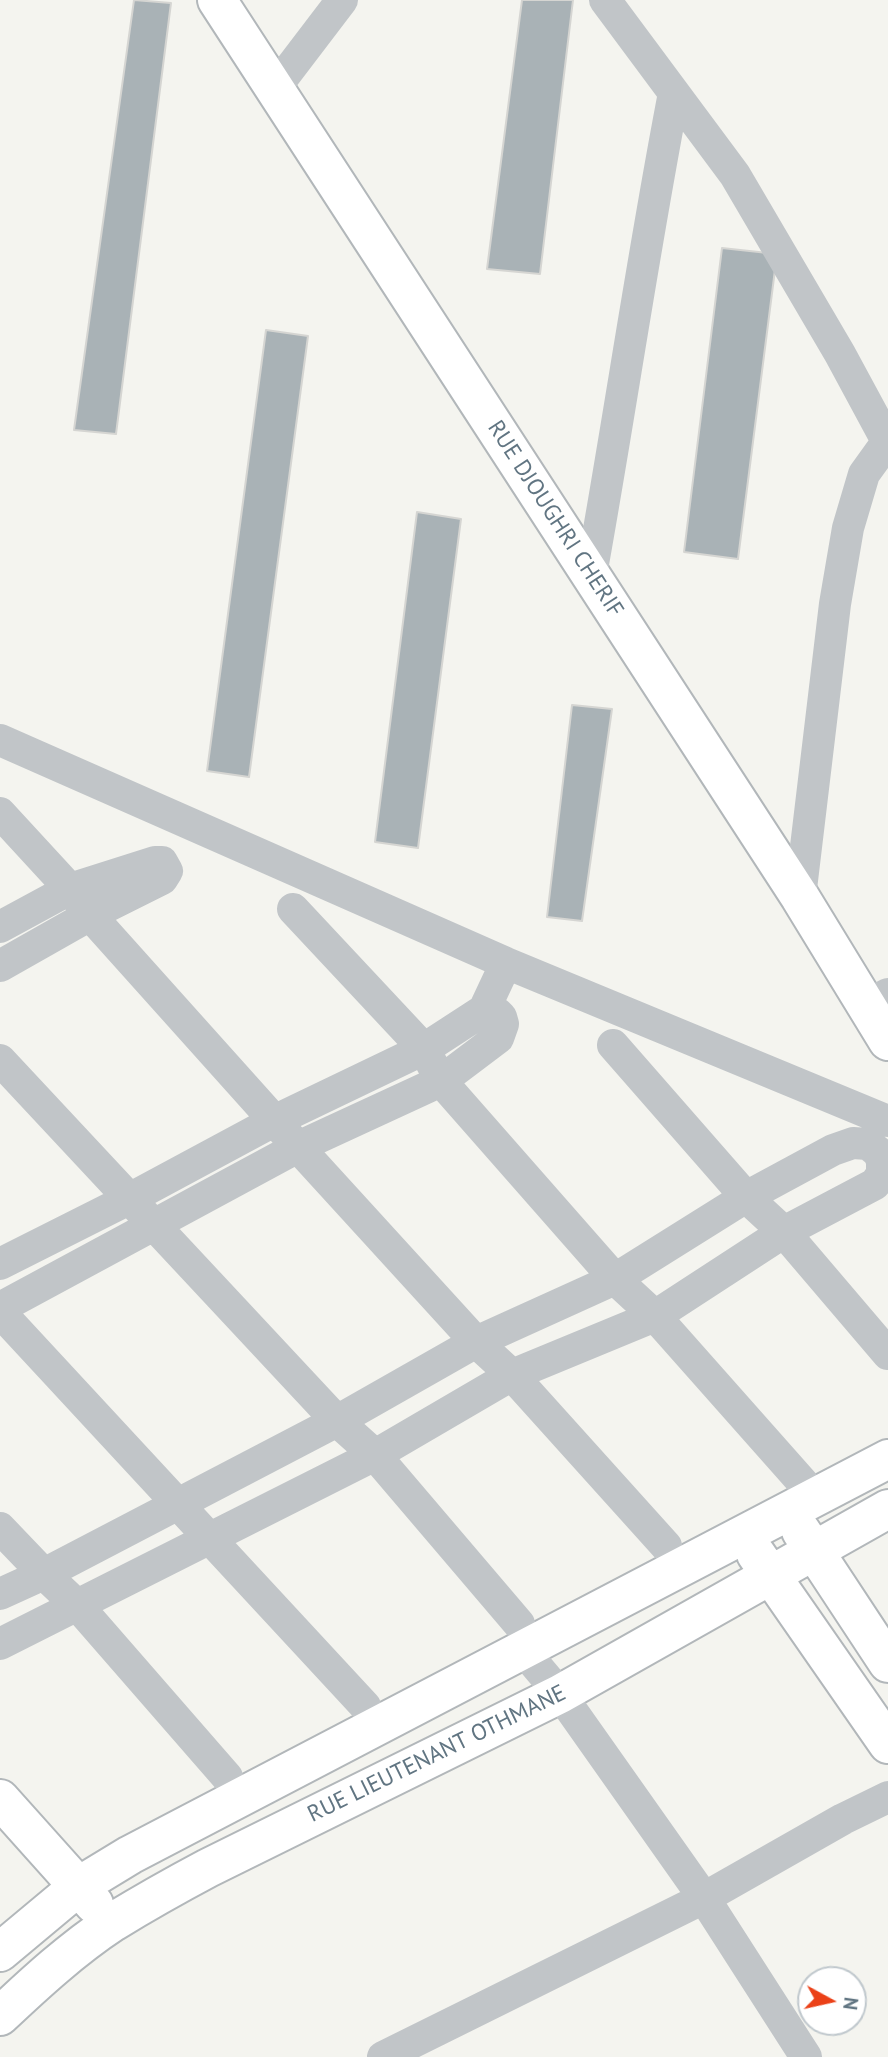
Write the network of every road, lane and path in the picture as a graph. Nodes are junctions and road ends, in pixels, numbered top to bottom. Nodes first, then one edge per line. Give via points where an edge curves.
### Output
1 (217, 0) edge
2 (342, 0) edge
3 (605, 0) edge
4 (275, 88) junction
5 (674, 93) junction
6 (887, 442) edge
7 (591, 575) junction
8 (0, 740) edge
9 (0, 813) edge
10 (174, 819) junction
11 (155, 862) junction
12 (71, 888) junction
13 (800, 897) junction
14 (293, 909) dead end
15 (90, 915) junction
16 (0, 927) edge
17 (506, 963) junction
18 (0, 966) edge
19 (877, 1000) edge
20 (484, 1010) junction
21 (888, 1041) edge
22 (613, 1045) dead end
23 (424, 1049) junction
24 (0, 1060) edge
25 (441, 1081) junction
26 (274, 1121) junction
27 (888, 1121) edge
28 (298, 1147) junction
29 (746, 1197) junction
30 (129, 1199) junction
31 (154, 1224) junction
32 (784, 1232) junction
33 (0, 1264) edge
34 (615, 1279) junction
35 (0, 1310) edge
36 (656, 1316) junction
37 (476, 1342) junction
38 (888, 1354) edge
39 (512, 1375) junction
40 (337, 1421) junction
41 (375, 1455) junction
42 (888, 1459) edge
43 (796, 1498) junction
44 (177, 1504) junction
45 (888, 1510) edge
46 (0, 1528) edge
47 (743, 1535) junction
48 (211, 1539) junction
49 (666, 1546) dead end
50 (813, 1551) junction
51 (44, 1574) junction
52 (770, 1575) junction
53 (0, 1594) edge
54 (78, 1606) junction
55 (521, 1637) junction
56 (0, 1644) edge
57 (888, 1663) edge
58 (560, 1694) junction
59 (365, 1706) dead end
60 (888, 1744) edge
61 (227, 1777) dead end
62 (888, 1797) edge
63 (0, 1799) edge
64 (79, 1886) junction
65 (704, 1899) junction
66 (111, 1923) junction
67 (0, 1952) edge
68 (0, 2016) edge
69 (383, 2057) edge
70 (806, 2057) edge

1 - 4 main road, RUE DJOUGHRI CHERIF
2 - 4 street
3 - 5 street
4 - 7 main road, RUE DJOUGHRI CHERIF
5 - 6 street via 735,175
5 - 7 street
6 - 13 street via 864,474 848,528
7 - 13 main road, RUE DJOUGHRI CHERIF
8 - 10 street
9 - 12 street
10 - 11 street
10 - 17 street
11 - 12 street
11 - 15 street via 165,866 162,880
12 - 15 street
12 - 16 street
13 - 19 main road, RUE DJOUGHRI CHERIF
14 - 23 street
15 - 18 street
15 - 26 street
17 - 20 street
17 - 27 street
19 - 21 main road, RUE DJOUGHRI CHERIF
20 - 23 street
20 - 25 street via 501,1017 498,1038
22 - 29 street
23 - 25 street
23 - 26 street
24 - 30 street
25 - 28 street
25 - 34 street
26 - 28 street
26 - 30 street
28 - 31 street
28 - 37 street
29 - 32 street
29 - 32 street via 853,1143 868,1144 878,1152 882,1174 875,1184
29 - 34 street
30 - 31 street
30 - 33 street
31 - 35 street
31 - 40 street
32 - 36 street
32 - 38 street
34 - 36 street
34 - 37 street
35 - 44 street
36 - 39 street
36 - 43 street
37 - 39 street
37 - 40 street
39 - 41 street
39 - 49 street
40 - 41 street
40 - 44 street
41 - 48 street
41 - 55 street
42 - 43 main road
43 - 47 main road
43 - 50 main road
44 - 48 street
44 - 51 street
45 - 50 main road, RUE LIEUTENANT OTHMANE
46 - 51 street
47 - 52 main road
47 - 55 main road
48 - 54 street
48 - 59 street
50 - 52 main road, RUE LIEUTENANT OTHMANE
50 - 57 main road
51 - 53 street
51 - 54 street
52 - 58 main road, RUE LIEUTENANT OTHMANE
52 - 60 main road
54 - 56 street
54 - 61 street
55 - 58 street
55 - 64 main road
58 - 65 street
58 - 66 main road, RUE LIEUTENANT OTHMANE via 208,1868
62 - 65 street
63 - 64 main road
64 - 66 main road
64 - 67 main road
65 - 69 street
65 - 70 street
66 - 68 main road, RUE LIEUTENANT OTHMANE

